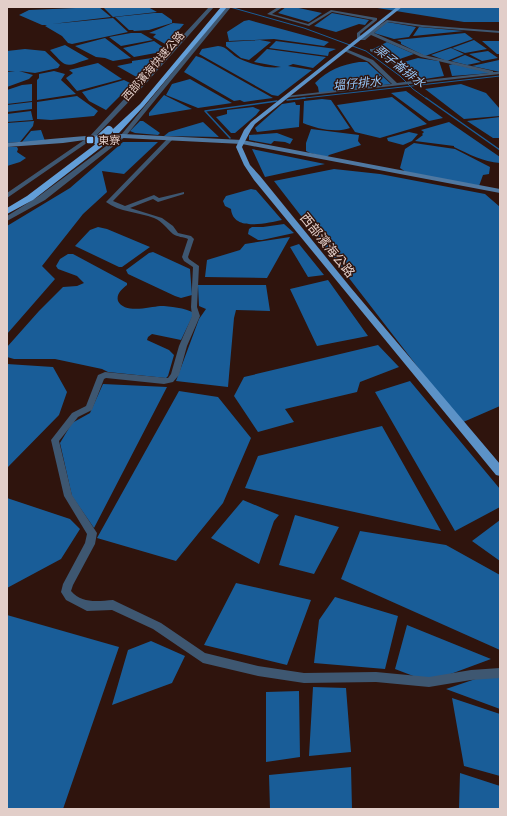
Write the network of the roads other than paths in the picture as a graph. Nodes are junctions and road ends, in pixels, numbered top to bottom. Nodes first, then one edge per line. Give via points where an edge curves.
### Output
1 (212, 7) edge
2 (218, 7) edge
3 (224, 7) edge
4 (229, 7) edge
5 (281, 7) edge
6 (400, 7) edge
7 (213, 16) junction
8 (500, 32) edge
9 (371, 33) junction
10 (360, 39) junction
11 (347, 48) junction
12 (372, 50) dead end
13 (499, 73) edge
14 (410, 83) junction
15 (395, 84) junction
16 (286, 97) junction
17 (123, 136) junction
18 (171, 138) junction
19 (98, 140) junction
20 (242, 142) junction
21 (7, 145) edge
22 (500, 191) edge
23 (182, 193) dead end
24 (7, 196) edge
25 (7, 206) edge
26 (125, 208) junction
27 (7, 212) edge
28 (7, 219) edge
29 (500, 472) edge
30 (500, 673) edge

1 - 7 street
2 - 7 highway
3 - 7 highway
4 - 7 street
5 - 10 street via 269,14 309,25 331,11 376,19 358,34
6 - 10 main road
7 - 17 street via 194,51
7 - 19 street via 137,90
7 - 19 highway, 西部濱海快速公路 via 142,105
8 - 9 street via 387,21
9 - 10 street
9 - 13 street via 423,56
10 - 11 main road
11 - 15 street via 371,61
11 - 16 main road
12 - 14 street via 394,62
13 - 14 street
14 - 15 street
15 - 16 street
16 - 20 main road via 244,132
17 - 18 main road
17 - 19 main road
17 - 28 street via 42,198
18 - 20 main road
18 - 26 street via 109,202
19 - 21 main road
19 - 24 street
19 - 25 highway
19 - 27 highway via 30,198
20 - 22 main road
20 - 29 main road, 西部濱海公路 via 239,147 241,152 257,178
23 - 26 street via 158,200 154,197
26 - 30 street via 160,217 170,224 176,234 191,239 185,257 196,266 196,316 183,346 175,375 170,380 105,375 101,377 89,408 74,415 56,440 68,496 92,533 90,544 68,584 66,592 70,597 87,606 113,605 157,626 203,658 258,671 304,678 376,677 429,682

